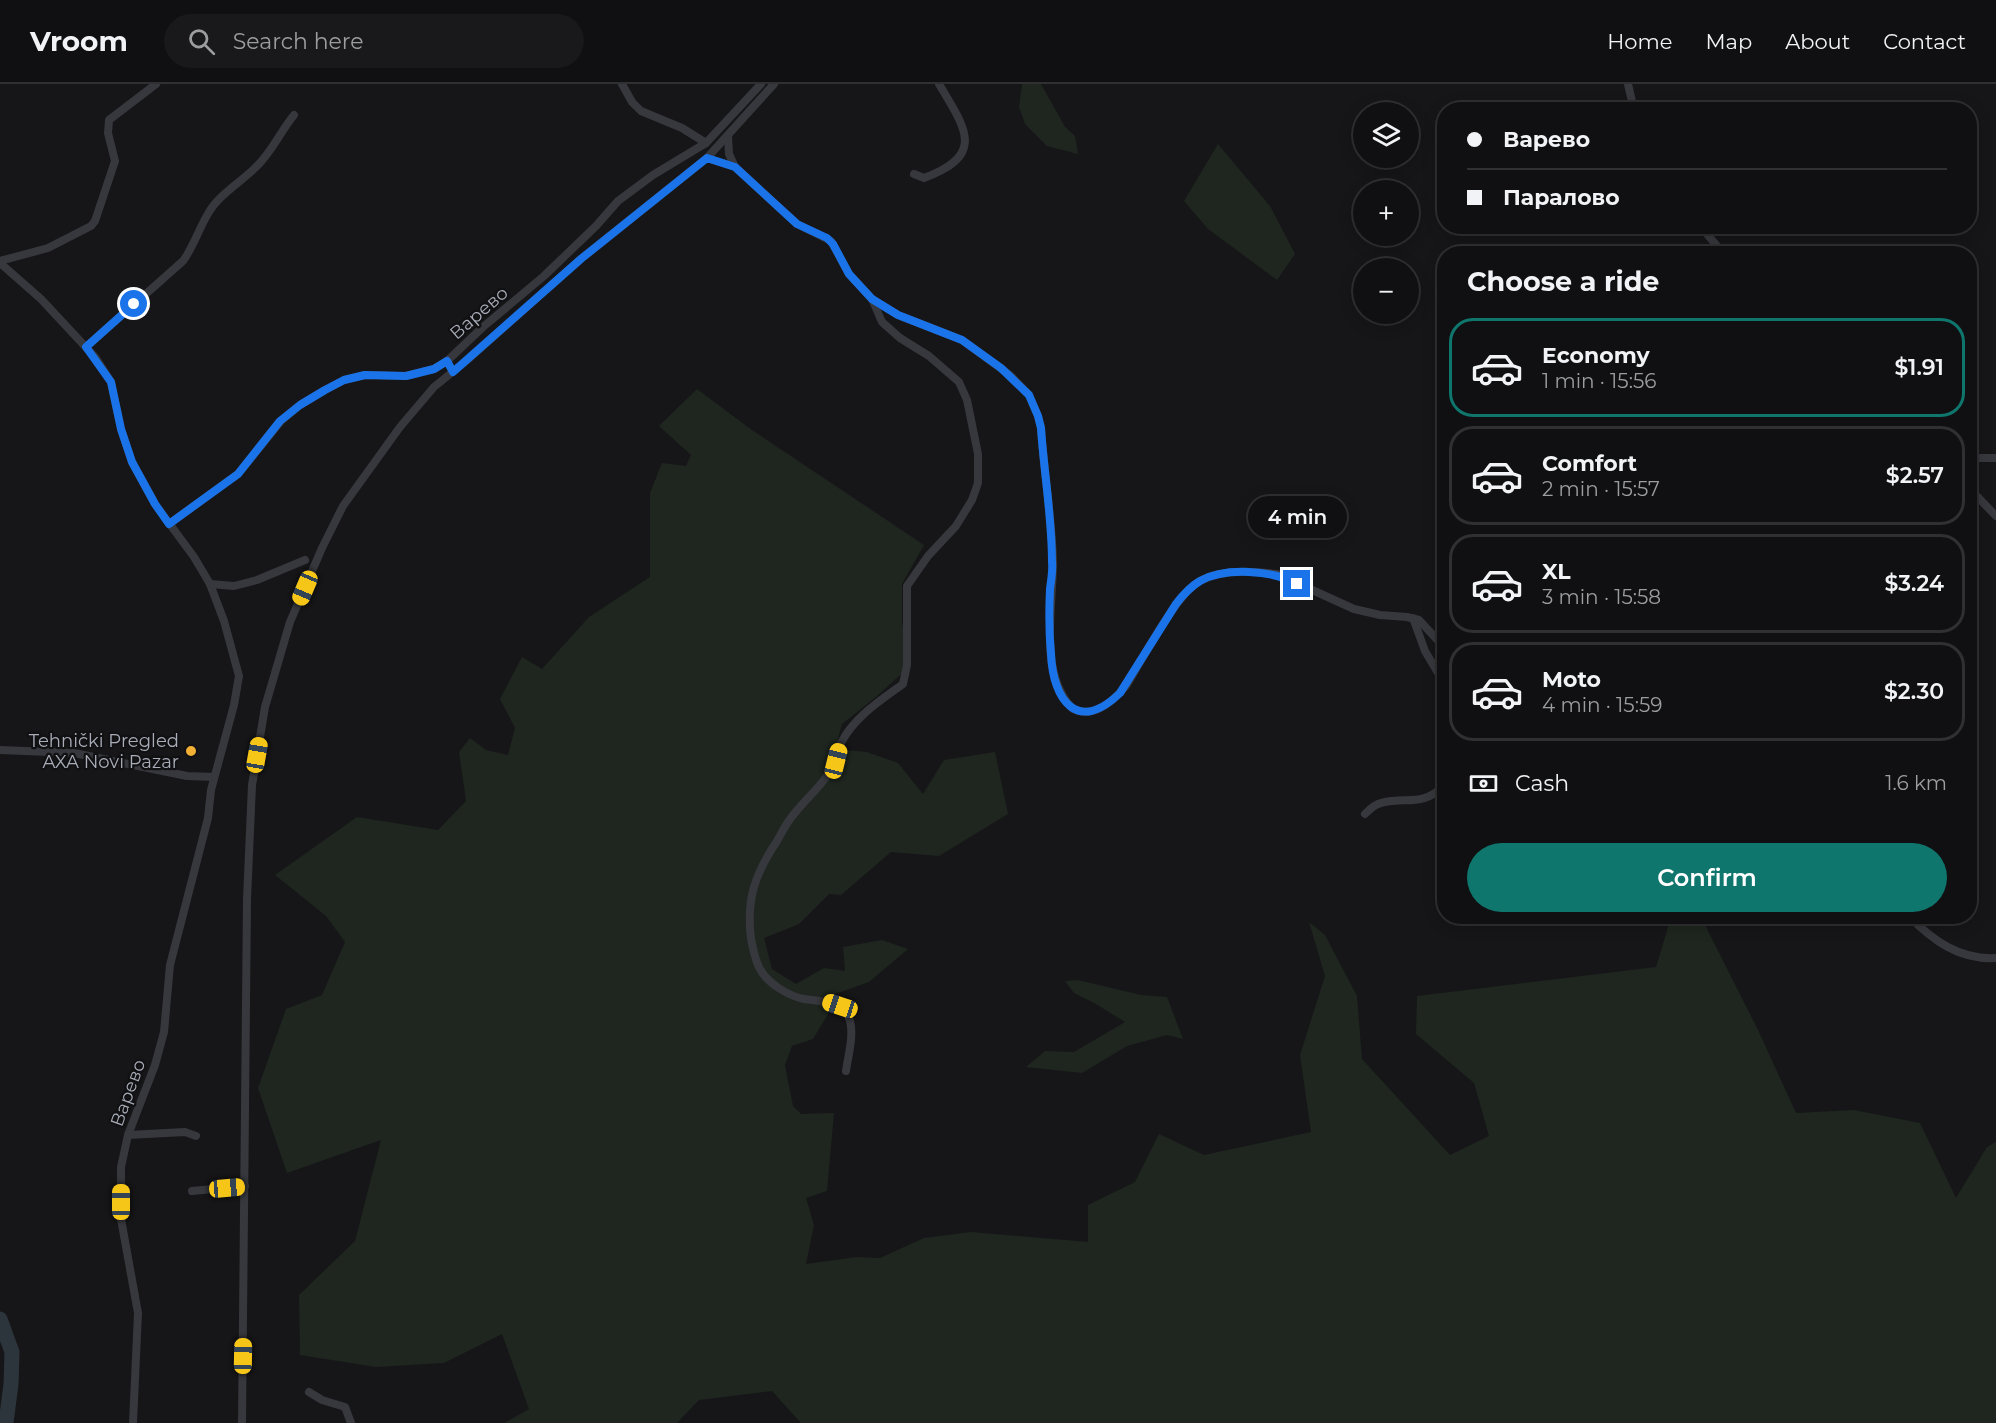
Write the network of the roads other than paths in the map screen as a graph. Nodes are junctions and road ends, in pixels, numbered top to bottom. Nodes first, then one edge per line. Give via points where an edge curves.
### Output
1 (156, 84) edge
2 (622, 84) edge
3 (761, 84) edge
4 (774, 84) edge
5 (939, 84) edge
6 (1629, 84) edge
7 (1632, 102) edge
8 (294, 115) dead end
9 (728, 136) junction
10 (706, 143) junction
11 (707, 158) junction
12 (735, 167) junction
13 (914, 174) dead end
14 (1707, 234) edge
15 (1717, 246) edge
16 (0, 262) edge
17 (872, 299) junction
18 (86, 347) junction
19 (447, 361) junction
20 (453, 372) junction
21 (1977, 458) edge
22 (1996, 458) edge
23 (1977, 496) edge
24 (1996, 516) edge
25 (169, 524) junction
26 (305, 560) dead end
27 (210, 584) junction
28 (1413, 618) junction
29 (1437, 639) edge
30 (1437, 671) edge
31 (0, 750) edge
32 (214, 777) junction
33 (1437, 792) edge
34 (1365, 814) dead end
35 (1918, 924) edge
36 (1996, 958) edge
37 (846, 1071) dead end
38 (128, 1135) junction
39 (196, 1136) dead end
40 (245, 1186) junction
41 (192, 1191) dead end
42 (309, 1392) dead end
43 (133, 1423) edge
44 (242, 1423) edge
45 (351, 1423) edge

1 - 16 street via 109,120 115,161 91,226 48,248
2 - 10 street via 641,111
3 - 10 street, Варево
4 - 9 street
5 - 13 street via 958,116 966,143 959,157 943,171 924,178
6 - 7 street
8 - 18 street via 274,147 209,211 183,261
9 - 11 street
9 - 12 street
10 - 19 street, Варево via 618,201 544,276
11 - 12 street
11 - 20 street via 582,258
12 - 17 street via 797,224 831,242 849,274
14 - 15 street
16 - 18 street, Варево
17 - 28 street via 898,315 962,340 1011,376 1034,404 1041,428 1053,562 1051,654 1058,687 1073,710 1093,711 1115,698 1183,595 1210,576 1277,574 1367,613
17 - 37 street via 882,322 959,382 968,400 978,454 978,483 956,526 907,586 907,665 903,684 849,730 826,778 793,815 761,864 751,894 749,922 760,969 771,983 802,999 840,1006 850,1021
18 - 25 street, Варево via 111,382 132,462
19 - 20 street
19 - 25 street, Варево via 434,369 406,376 365,375 325,390 280,421 238,474
20 - 40 street via 400,427 343,506 290,622 266,707 252,785
21 - 22 street
23 - 24 street
25 - 27 street, Варево
26 - 27 street via 234,586
27 - 32 street, Варево via 238,676
28 - 29 street
28 - 30 street
31 - 32 street via 74,753 187,776
32 - 38 street, Варево via 208,818 170,965 164,1032
33 - 34 street via 1418,801 1379,803
35 - 36 street via 1936,941 1958,953
38 - 39 street via 185,1132
38 - 43 street, Варево via 121,1167 121,1219 138,1313
40 - 41 street
40 - 44 street
42 - 45 street via 345,1407

